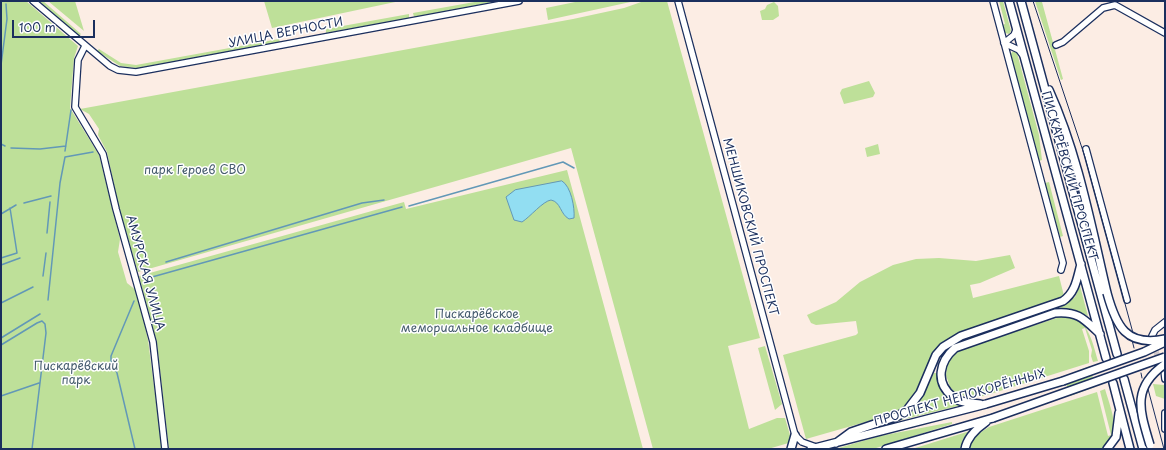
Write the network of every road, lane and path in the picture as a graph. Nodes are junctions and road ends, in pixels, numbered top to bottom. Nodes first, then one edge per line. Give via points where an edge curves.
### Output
1 (33, 1) edge
2 (519, 1) edge
3 (679, 1) edge
4 (993, 1) edge
5 (1009, 1) edge
6 (1021, 1) edge
7 (1016, 30) junction
8 (1165, 33) edge
9 (1004, 43) junction
10 (1056, 45) dead end
11 (85, 46) junction
12 (1023, 55) junction
13 (1042, 75) junction
14 (1086, 149) dead end
15 (1081, 262) junction
16 (1061, 270) dead end
17 (1128, 300) dead end
18 (1165, 322) edge
19 (1100, 334) junction
20 (1152, 336) dead end
21 (1165, 339) edge
22 (1165, 342) edge
23 (1117, 354) dead end
24 (1165, 357) edge
25 (1106, 358) dead end
26 (1165, 368) edge
27 (1114, 379) junction
28 (1124, 379) dead end
29 (1165, 379) edge
30 (988, 404) junction
31 (1120, 409) junction
32 (1165, 413) edge
33 (991, 418) junction
34 (1165, 430) edge
35 (795, 435) junction
36 (836, 443) junction
37 (1151, 447) edge
38 (813, 448) edge
39 (165, 449) edge
40 (791, 449) edge
41 (886, 449) edge
42 (965, 449) edge
43 (1107, 449) edge
44 (1130, 449) edge
45 (1143, 449) edge

1 - 11 street, УЛИЦА ВЕРНОСТИ
2 - 11 street, УЛИЦА ВЕРНОСТИ via 136,72 118,70
3 - 35 street, МЕНШИКОВСКИЙ ПРОСПЕКТ
4 - 9 street
5 - 7 main road, ПИСКАРЁВСКИЙ ПРОСПЕКТ
6 - 13 main road, ПИСКАРЁВСКИЙ ПРОСПЕКТ
7 - 9 street
7 - 12 main road, ПИСКАРЁВСКИЙ ПРОСПЕКТ
8 - 10 street via 1115,5 1104,8
9 - 12 street via 1019,50
9 - 16 street via 1063,263
11 - 39 street, АМУРСКАЯ УЛИЦА via 78,60 75,96 77,112 103,154 153,342
12 - 15 main road, ПИСКАРЁВСКИЙ ПРОСПЕКТ
13 - 21 main road, bridge via 1064,126 1116,320 1125,332 1146,341
13 - 23 main road, ПИСКАРЁВСКИЙ ПРОСПЕКТ
14 - 17 street
15 - 19 main road, ПИСКАРЁВСКИЙ ПРОСПЕКТ
15 - 36 main road via 1076,285 1070,296 1052,306 952,341 936,355 920,393 907,410 893,418 851,432
18 - 20 street
19 - 25 main road, ПИСКАРЁВСКИЙ ПРОСПЕКТ
19 - 30 main road via 1080,317 1068,312 1055,313 955,348 941,367 941,377 946,388 953,397 966,403
22 - 30 main road, ПРОСПЕКТ НЕПОКОРЁННЫХ, bridge via 1113,363
24 - 27 main road, bridge
26 - 29 street
26 - 37 main road, bridge via 1149,379 1141,397 1141,414
27 - 31 main road
27 - 33 main road, bridge
28 - 45 main road
30 - 36 main road, ПРОСПЕКТ НЕПОКОРЁННЫХ
31 - 43 main road via 1116,437
31 - 44 main road
32 - 34 street
33 - 41 main road
33 - 42 main road via 975,430
35 - 38 street
35 - 40 main road
36 - 38 main road, ПРОСПЕКТ НЕПОКОРЁННЫХ

